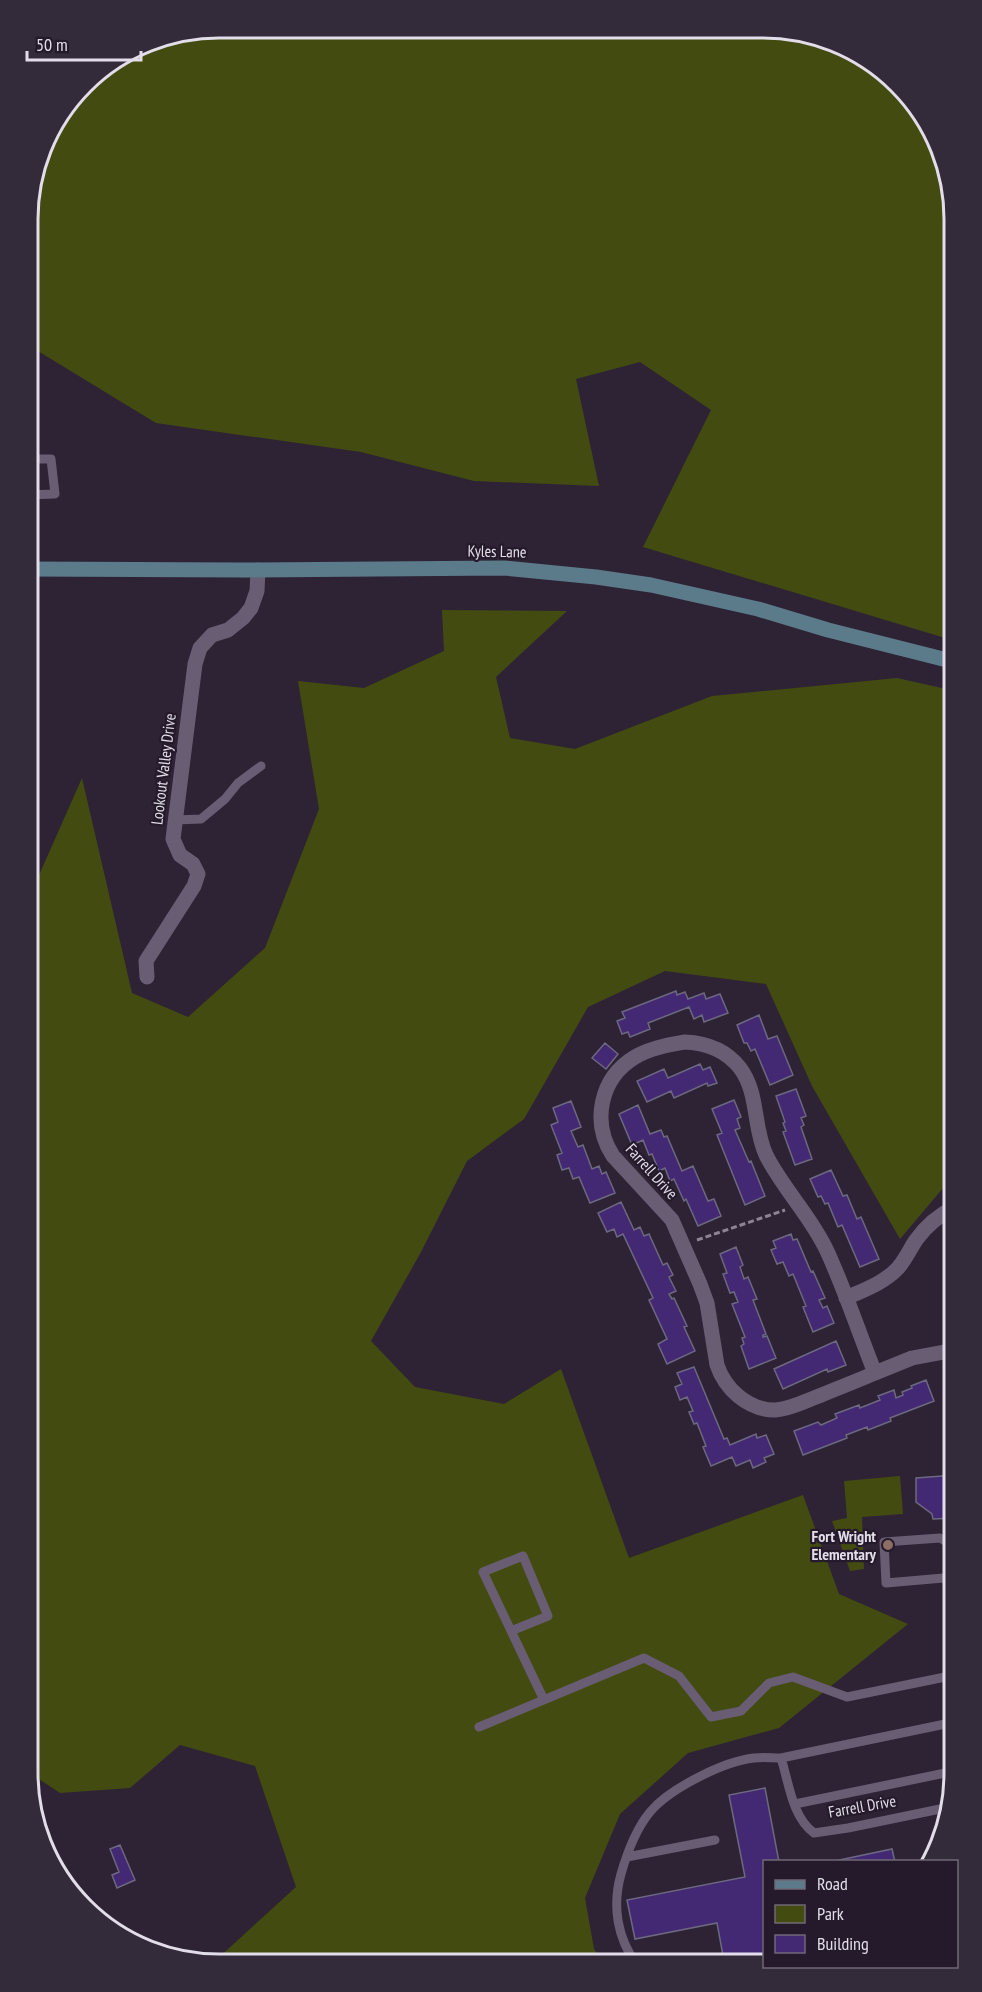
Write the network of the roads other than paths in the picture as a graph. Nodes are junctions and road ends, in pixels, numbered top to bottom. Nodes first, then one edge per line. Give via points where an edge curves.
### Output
1 (38, 459) edge
2 (38, 495) edge
3 (38, 569) edge
4 (258, 570) junction
5 (944, 659) edge
6 (261, 766) dead end
7 (175, 820) junction
8 (147, 977) dead end
9 (944, 1214) edge
10 (846, 1299) junction
11 (944, 1352) edge
12 (875, 1373) junction
13 (944, 1540) edge
14 (944, 1578) edge
15 (512, 1631) junction
16 (944, 1677) edge
17 (544, 1700) junction
18 (944, 1724) edge
19 (479, 1727) dead end
20 (781, 1758) junction
21 (944, 1773) edge
22 (795, 1804) junction
23 (941, 1808) edge
24 (715, 1840) dead end
25 (627, 1857) junction
26 (629, 1954) edge

1 - 2 lane via 51,459 54,494
3 - 4 main road, Kyles Lane
4 - 5 main road, Kyles Lane via 504,568 596,577 747,607
4 - 7 street, Lookout Valley Drive via 251,608 228,630 212,636 200,648
6 - 7 lane via 201,819
7 - 8 street, Lookout Valley Drive via 173,839 180,855 193,864 198,874 146,962
9 - 10 street via 929,1224 889,1277
10 - 12 street, Farrell Drive
10 - 12 street, Farrell Drive via 813,1226 765,1153 751,1091 735,1062 708,1045 685,1042 646,1051 627,1062 611,1080 601,1106 599,1118 605,1145 672,1220 707,1304 720,1374 734,1393 761,1408 774,1410 791,1407
11 - 12 street, Farrell Drive via 912,1358
13 - 14 lane via 884,1542 886,1583
15 - 15 lane via 483,1572 523,1556 548,1616
15 - 17 lane
16 - 17 lane via 847,1697 793,1677 769,1683 741,1711 711,1717 679,1676 644,1658
17 - 19 lane
18 - 20 lane
20 - 22 lane, Farrell Drive
20 - 25 lane via 753,1758 717,1767 672,1793 650,1811
21 - 22 lane
22 - 23 lane, Farrell Drive via 798,1815 814,1833
24 - 25 lane
25 - 26 lane via 616,1898 620,1933

